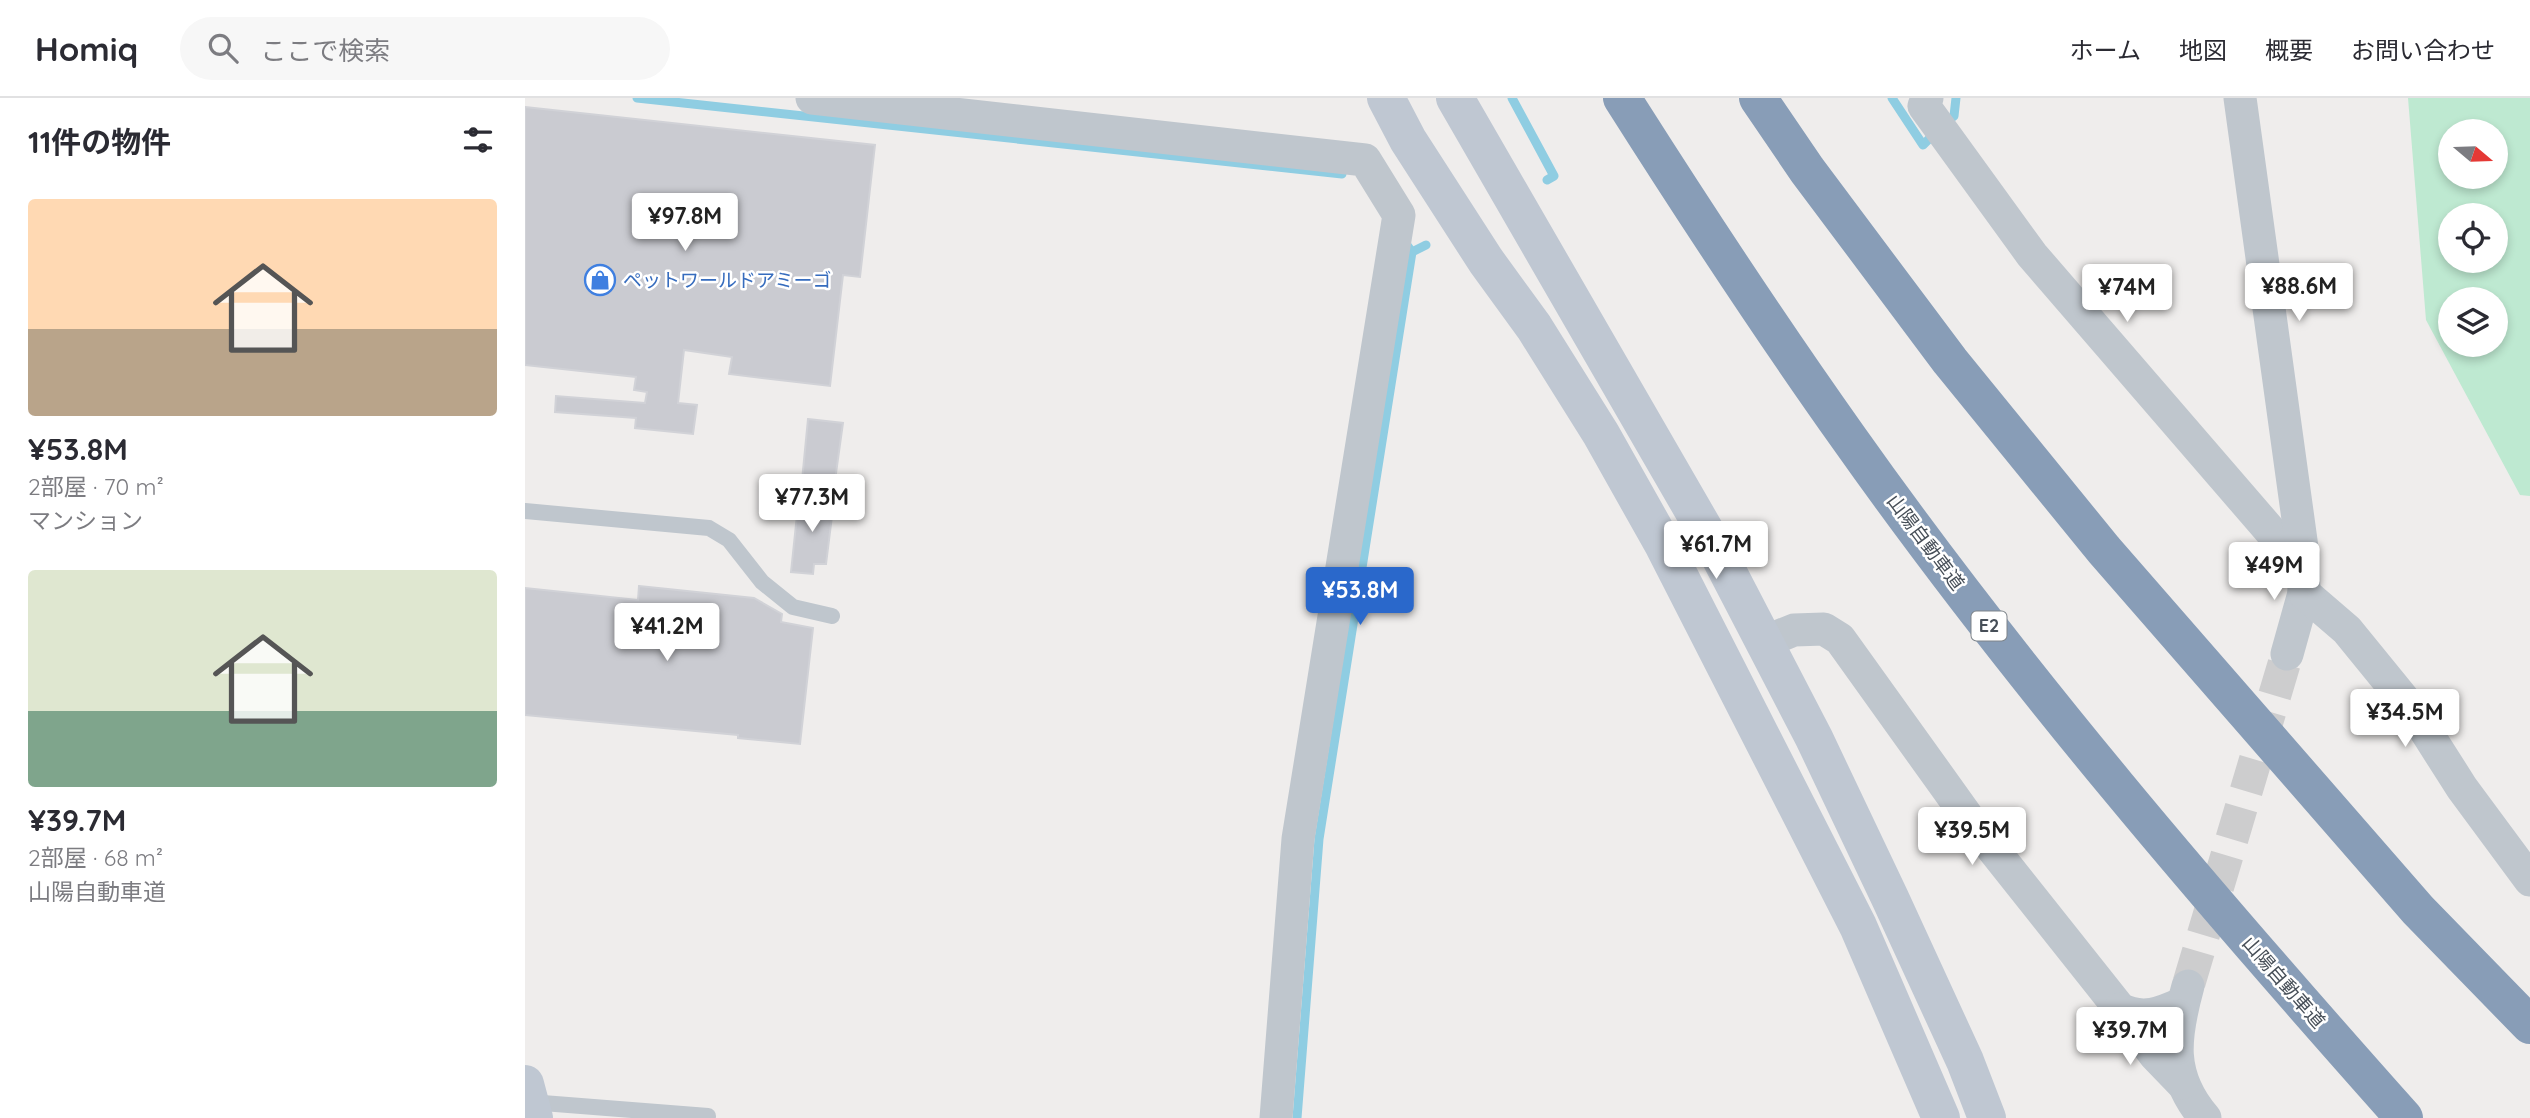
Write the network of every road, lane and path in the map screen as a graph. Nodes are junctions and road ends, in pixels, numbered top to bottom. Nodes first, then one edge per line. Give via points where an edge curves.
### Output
1 (812, 98) edge
2 (1386, 98) edge
3 (1455, 98) edge
4 (1622, 98) edge
5 (1758, 98) edge
6 (2240, 98) edge
7 (1923, 101) edge
8 (525, 511) edge
9 (2303, 555) junction
10 (2304, 593) junction
11 (832, 616) dead end
12 (1764, 642) junction
13 (2287, 654) tunnel mouth
14 (2530, 880) edge
15 (2120, 1009) junction
16 (2530, 1025) edge
17 (2185, 1086) junction
18 (530, 1102) edge
19 (708, 1116) edge
20 (1276, 1118) edge
21 (1941, 1118) edge
22 (1987, 1118) edge
23 (2205, 1118) edge
24 (2403, 1118) edge

1 - 20 street via 1365,160 1399,215 1298,839
2 - 21 street via 1408,140 1593,422 1664,546 1858,926
3 - 12 street via 1720,555
4 - 24 highway, 山陽自動車道 / E2 via 1714,244 1849,439 2005,646 2144,820
5 - 16 highway via 1950,361 2104,551 2418,910
6 - 9 street
7 - 9 street via 2032,254 2279,541
8 - 11 lane via 709,528 729,540 762,582 793,607
9 - 10 street
10 - 13 street
10 - 14 street via 2347,630 2413,711 2462,788
12 - 15 street via 1794,630 1824,629 1840,639 1969,819
12 - 22 street via 1890,898
15 - 17 street
15 - 17 street via 2134,1016 2156,1015 2186,993 2175,1055
17 - 23 street
18 - 19 lane

